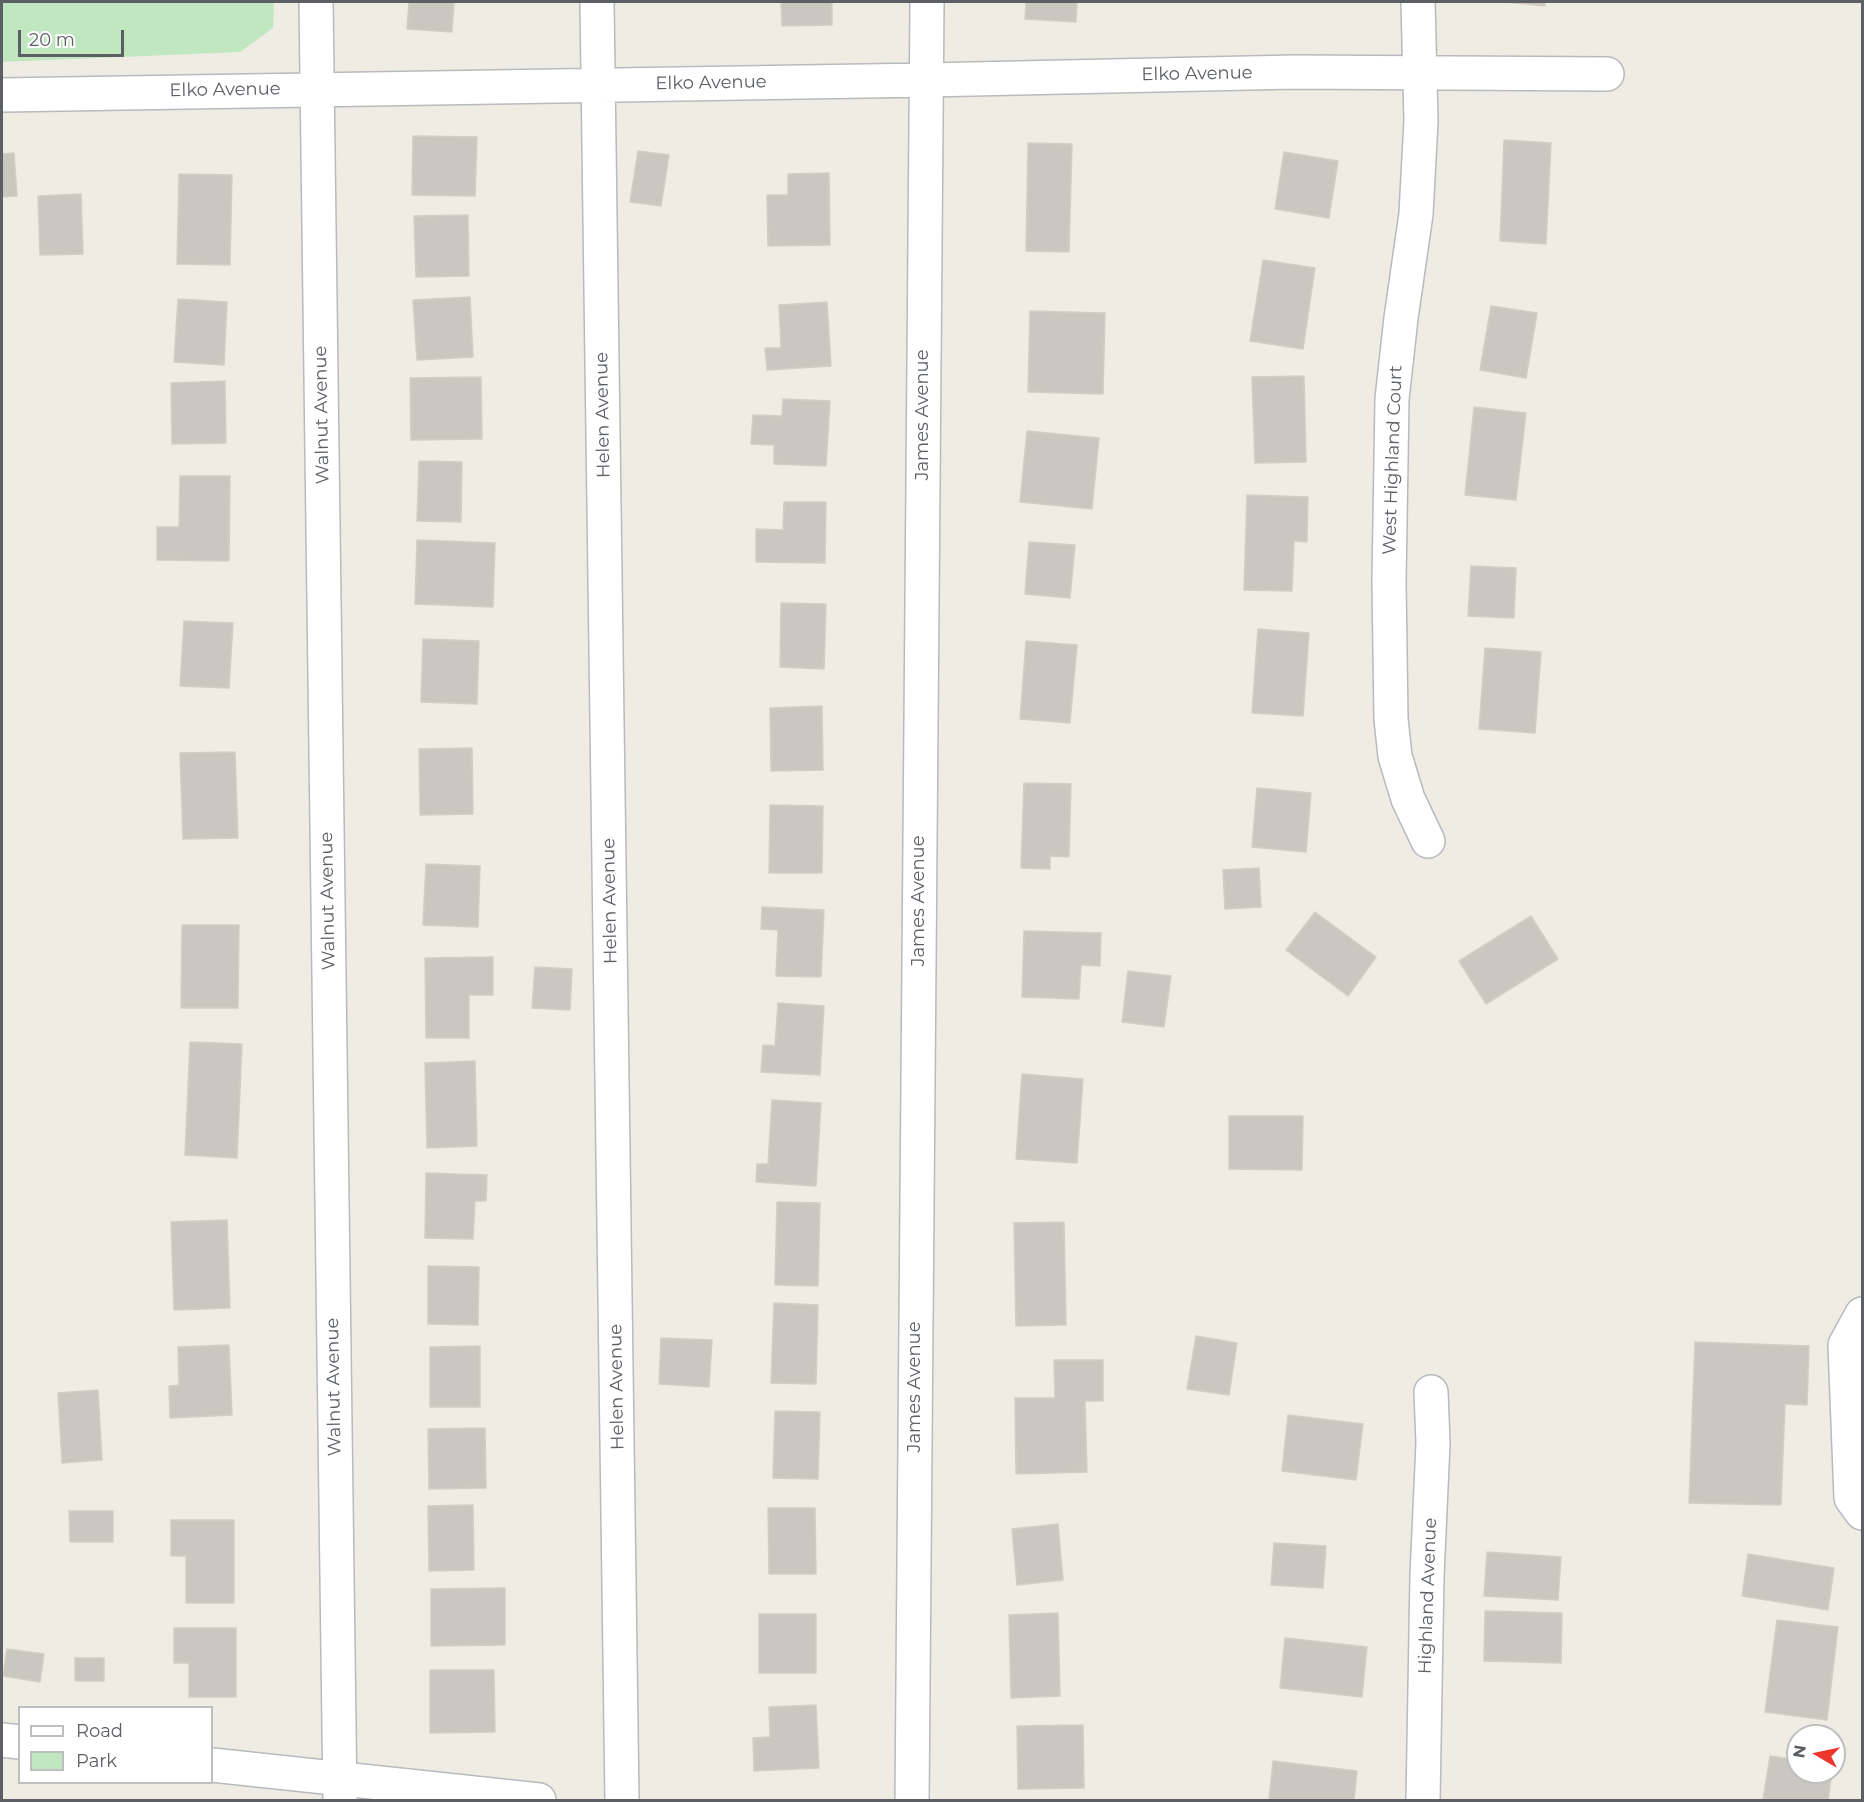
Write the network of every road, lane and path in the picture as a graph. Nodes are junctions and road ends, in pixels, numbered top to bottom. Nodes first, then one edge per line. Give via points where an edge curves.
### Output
1 (316, 2) edge
2 (597, 2) edge
3 (927, 2) edge
4 (1418, 2) edge
5 (1420, 73) junction
6 (1607, 74) dead end
7 (926, 80) junction
8 (598, 84) junction
9 (318, 88) junction
10 (2, 95) edge
11 (1428, 841) dead end
12 (1863, 1314) edge
13 (1431, 1392) dead end
14 (1863, 1513) edge
15 (2, 1740) edge
16 (18, 1742) edge
17 (213, 1765) edge
18 (339, 1790) edge
19 (538, 1800) edge
20 (622, 1800) edge
21 (912, 1800) edge
22 (1423, 1800) edge

1 - 9 street, Walnut Avenue
2 - 8 street, Helen Avenue
3 - 7 street, James Avenue
4 - 5 street, West Highland Court
5 - 6 street, Elko Avenue
5 - 7 street, Elko Avenue
5 - 11 street, West Highland Court via 1416,214 1392,399 1389,582 1395,756 1408,800
7 - 8 street, Elko Avenue
7 - 21 street, James Avenue
8 - 9 street, Elko Avenue
8 - 20 street, Helen Avenue
9 - 10 street, Elko Avenue
9 - 18 street, Walnut Avenue
12 - 14 street via 1845,1345 1851,1497
13 - 22 street, Highland Avenue
15 - 16 street
17 - 18 street
18 - 19 street

